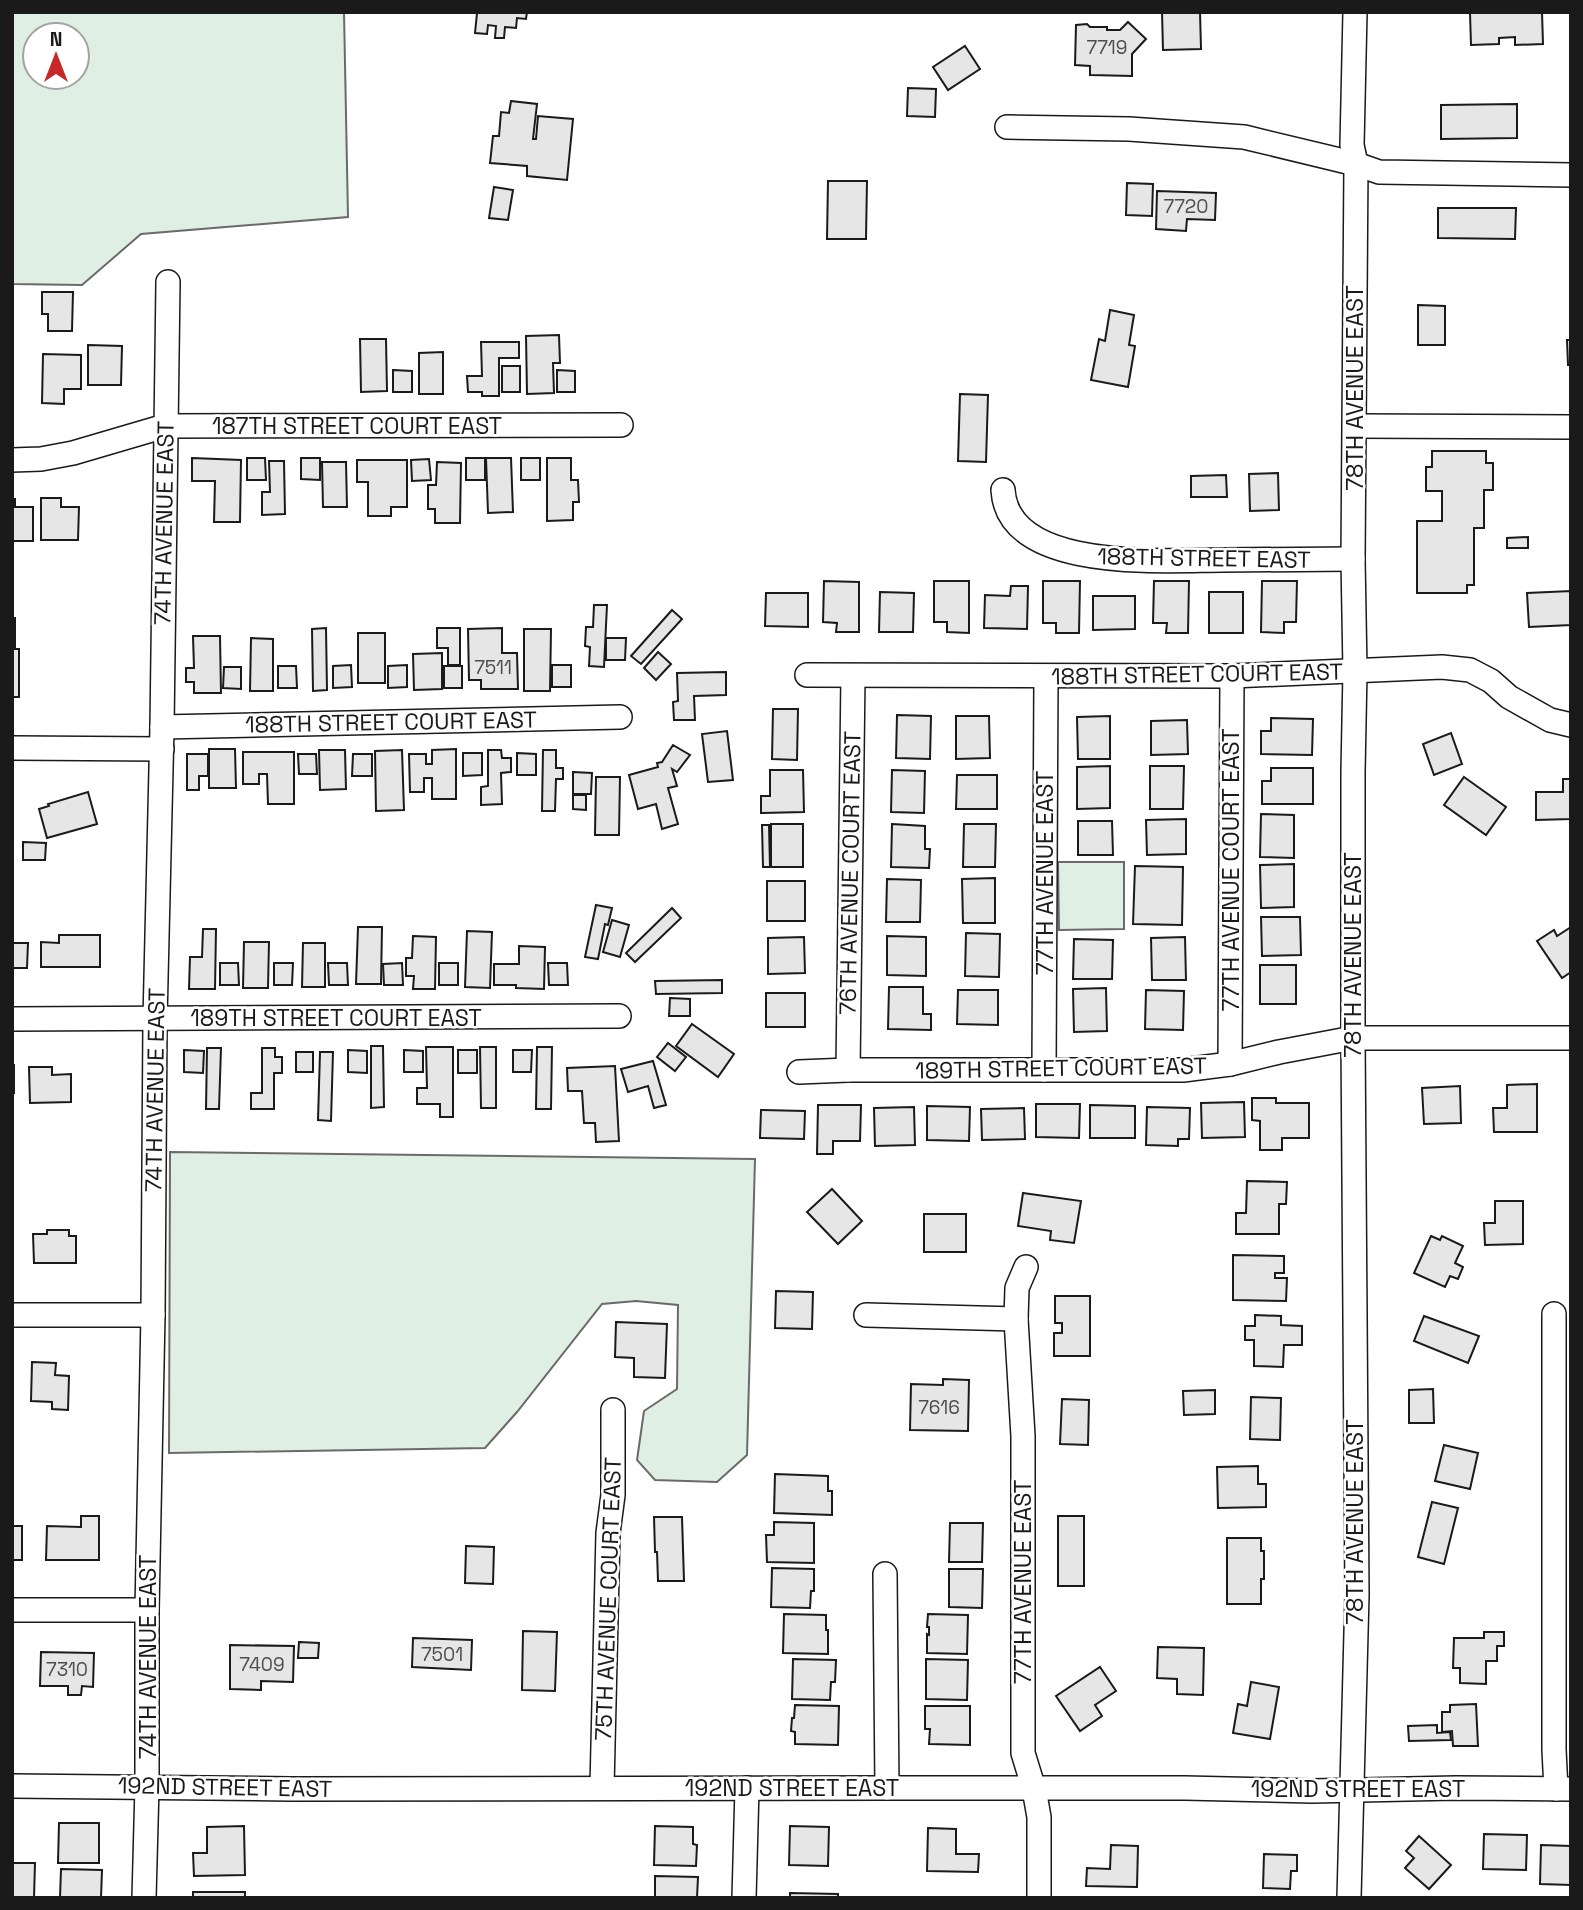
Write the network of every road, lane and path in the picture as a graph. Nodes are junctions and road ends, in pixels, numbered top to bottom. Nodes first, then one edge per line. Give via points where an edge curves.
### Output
1 (1355, 12) edge
2 (1007, 127) dead end
3 (1356, 164) junction
4 (1571, 175) edge
5 (168, 282) dead end
6 (621, 425) dead end
7 (165, 426) junction
8 (1354, 426) junction
9 (1571, 426) edge
10 (12, 460) edge
11 (1003, 490) dead end
12 (1353, 559) junction
13 (1355, 671) junction
14 (807, 676) dead end
15 (853, 676) junction
16 (1045, 676) junction
17 (1232, 676) junction
18 (620, 717) dead end
19 (1571, 726) edge
20 (162, 738) junction
21 (12, 748) edge
22 (618, 1016) dead end
23 (12, 1019) edge
24 (155, 1020) junction
25 (1353, 1038) junction
26 (1571, 1038) edge
27 (1230, 1064) junction
28 (848, 1070) junction
29 (1044, 1070) junction
30 (799, 1072) dead end
31 (1026, 1267) dead end
32 (1554, 1314) dead end
33 (12, 1315) edge
34 (153, 1315) junction
35 (866, 1315) dead end
36 (1016, 1319) junction
37 (613, 1410) dead end
38 (885, 1574) dead end
39 (12, 1610) edge
40 (147, 1610) junction
41 (12, 1786) edge
42 (147, 1786) junction
43 (602, 1787) junction
44 (747, 1788) junction
45 (887, 1788) junction
46 (1034, 1789) junction
47 (1352, 1789) junction
48 (1563, 1789) edge
49 (144, 1898) edge
50 (744, 1898) edge
51 (1039, 1898) edge
52 (1349, 1898) edge

1 - 3 street, 78TH AVENUE EAST via 1352,145
2 - 3 street via 1244,137
3 - 4 street via 1379,172
3 - 8 street, 78TH AVENUE EAST
5 - 7 street, 74TH AVENUE EAST
6 - 7 street, 187TH STREET COURT EAST
7 - 10 street, 187TH STREET COURT EAST via 73,453
7 - 20 street, 74TH AVENUE EAST
8 - 9 street
8 - 12 street, 78TH AVENUE EAST
11 - 12 street, 188TH STREET EAST via 1009,516 1024,531 1061,550 1088,557
12 - 13 street, 78TH AVENUE EAST
13 - 17 street, 188TH STREET COURT EAST
13 - 19 street, 188TH STREET COURT EAST via 1470,670 1550,720
13 - 25 street, 78TH AVENUE EAST
14 - 15 street, 188TH STREET COURT EAST
15 - 16 street, 188TH STREET COURT EAST
15 - 28 street, 76TH AVENUE COURT EAST
16 - 17 street, 188TH STREET COURT EAST
16 - 29 street, 77TH AVENUE EAST
17 - 27 street, 77TH AVENUE COURT EAST
18 - 20 street, 188TH STREET COURT EAST
20 - 21 street, 188TH STREET COURT EAST
20 - 24 street, 74TH AVENUE EAST
22 - 24 street, 189TH STREET COURT EAST
23 - 24 street, 189TH STREET COURT EAST
24 - 34 street, 74TH AVENUE EAST
25 - 26 street, 189TH STREET COURT EAST
25 - 27 street, 189TH STREET COURT EAST
25 - 47 street, 78TH AVENUE EAST via 1357,1595
27 - 29 street, 189TH STREET COURT EAST via 1183,1070
28 - 29 street, 189TH STREET COURT EAST
28 - 30 street, 189TH STREET COURT EAST
31 - 36 street, 77TH AVENUE EAST via 1017,1288
32 - 48 street via 1554,1750
33 - 34 street
34 - 40 street, 74TH AVENUE EAST
35 - 36 street
36 - 46 street, 77TH AVENUE EAST via 1023,1436 1023,1753
37 - 43 street, 75TH AVENUE COURT EAST
38 - 45 street
39 - 40 street
40 - 42 street, 74TH AVENUE EAST
41 - 42 street, 192ND STREET EAST
42 - 43 street, 192ND STREET EAST
42 - 49 street, 74TH AVENUE EAST
43 - 44 street, 192ND STREET EAST
44 - 45 street, 192ND STREET EAST
44 - 50 street
45 - 46 street, 192ND STREET EAST
46 - 47 street, 192ND STREET EAST
46 - 51 street, 77TH AVENUE EAST via 1039,1817
47 - 48 street, 192ND STREET EAST
47 - 52 street, 78TH AVENUE EAST

